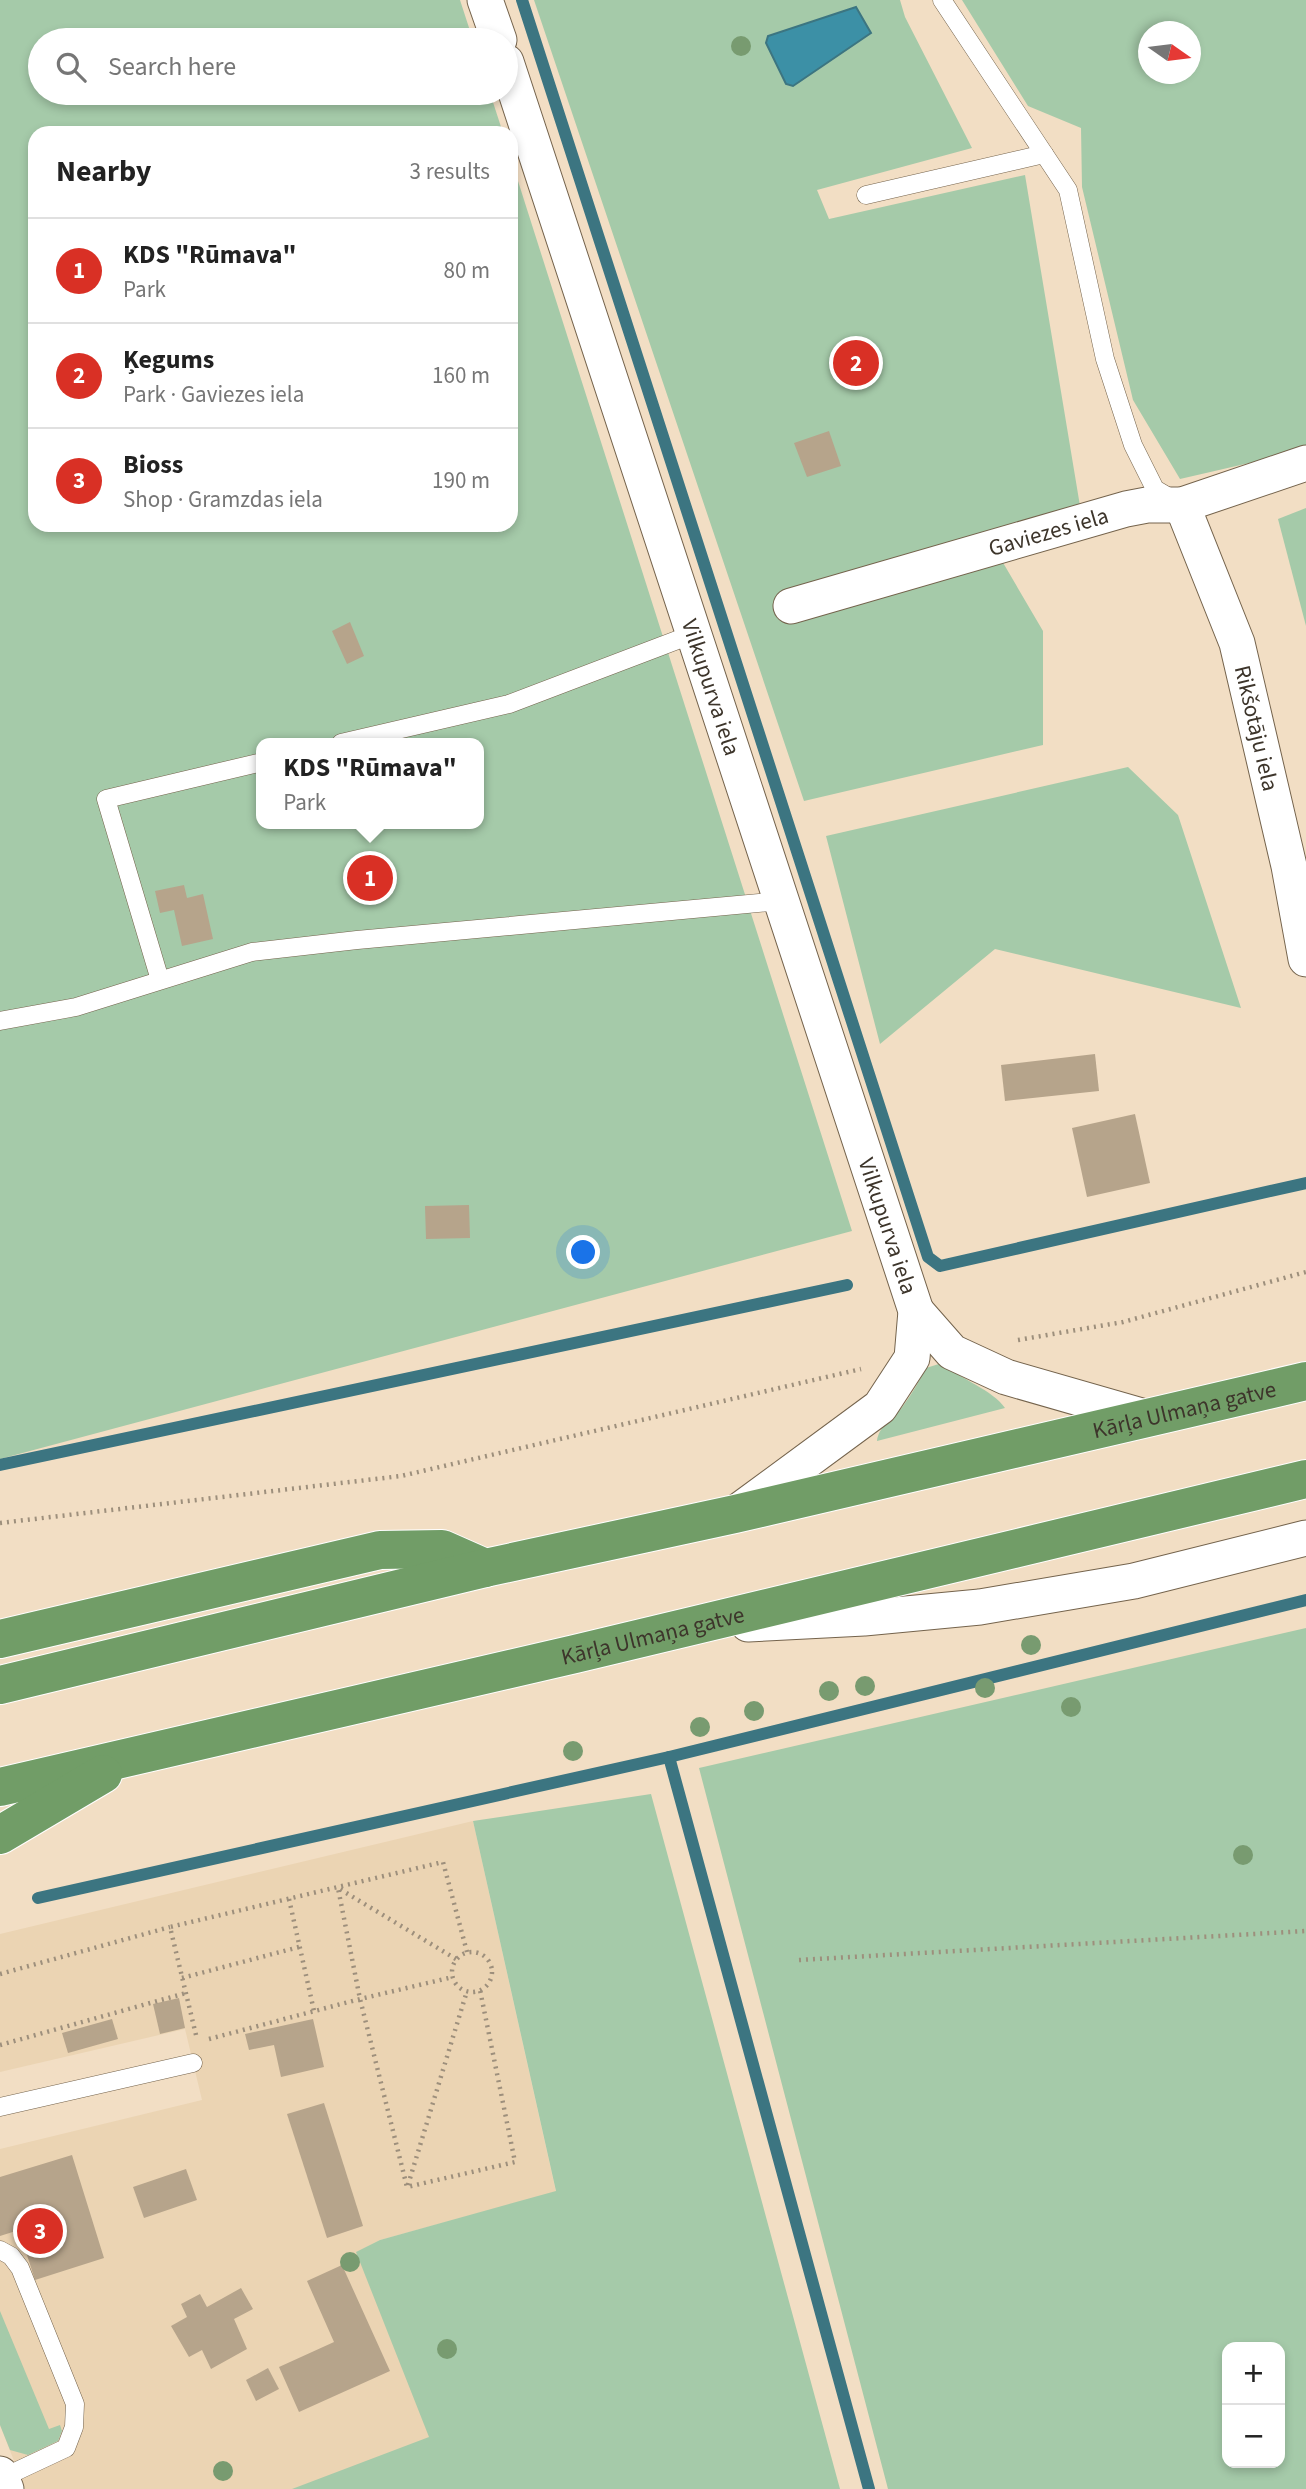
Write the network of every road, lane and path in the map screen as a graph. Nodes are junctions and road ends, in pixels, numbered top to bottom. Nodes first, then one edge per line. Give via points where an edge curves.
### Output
1 (485, 0) edge
2 (942, 0) edge
3 (495, 28) edge
4 (517, 105) edge
5 (1044, 154) junction
6 (866, 195) dead end
7 (1306, 463) edge
8 (1182, 505) junction
9 (791, 606) dead end
10 (694, 634) junction
11 (363, 738) edge
12 (256, 763) edge
13 (781, 901) junction
14 (1306, 959) edge
15 (160, 981) junction
16 (0, 1021) edge
17 (1306, 1272) edge
18 (916, 1311) junction
19 (952, 1352) junction
20 (912, 1358) junction
21 (1306, 1381) edge
22 (1145, 1417) junction
23 (1306, 1479) edge
24 (735, 1514) junction
25 (0, 1523) edge
26 (1306, 1538) edge
27 (485, 1568) junction
28 (685, 1627) junction
29 (0, 1639) edge
30 (0, 1685) edge
31 (138, 1754) junction
32 (0, 1787) edge
33 (0, 1835) edge
34 (338, 1888) junction
35 (289, 1899) junction
36 (170, 1927) junction
37 (1306, 1931) edge
38 (299, 1947) junction
39 (467, 1952) junction
40 (456, 1959) junction
41 (799, 1960) dead end
42 (0, 1974) edge
43 (182, 1978) junction
44 (453, 1978) junction
45 (481, 1990) junction
46 (467, 1992) junction
47 (186, 1993) junction
48 (360, 1998) junction
49 (314, 2011) junction
50 (0, 2045) edge
51 (193, 2063) dead end
52 (0, 2107) edge
53 (407, 2187) junction
54 (0, 2250) edge
55 (3, 2480) edge

1 - 3 street
2 - 5 lane
4 - 10 street, Vilkupurva iela
5 - 6 lane
5 - 8 lane via 1068,190 1105,359 1133,445 1155,489
7 - 8 street, Gaviezes iela
8 - 9 street, Gaviezes iela via 1126,509
8 - 14 street, Rikšotāju iela via 1237,643
10 - 11 lane via 509,704
10 - 13 street, Vilkupurva iela
12 - 15 lane via 106,799
13 - 15 lane via 252,952
13 - 18 street, Vilkupurva iela
15 - 16 lane via 76,1007
17 - 19 path via 1123,1322
18 - 19 street
18 - 20 street
19 - 22 street via 1006,1377
20 - 24 street via 880,1408
20 - 25 path via 401,1476
21 - 22 highway, Kārļa Ulmaņa gatve
22 - 24 highway, Kārļa Ulmaņa gatve
23 - 28 highway, Kārļa Ulmaņa gatve
24 - 27 highway, Kārļa Ulmaņa gatve
26 - 28 street via 1134,1581 980,1607
27 - 29 highway via 442,1549 380,1550
27 - 30 highway, Kārļa Ulmaņa gatve
28 - 31 highway, Kārļa Ulmaņa gatve
31 - 32 highway, Kārļa Ulmaņa gatve
31 - 33 highway
34 - 35 path
34 - 39 path via 443,1862
34 - 40 path
34 - 48 path
35 - 36 path
35 - 38 path
36 - 42 path
36 - 43 path
37 - 41 path
38 - 43 path
38 - 49 path
39 - 40 path
39 - 45 path via 479,1953 492,1967 490,1980
40 - 44 path
43 - 47 path
44 - 46 path
44 - 48 path
45 - 46 path
45 - 53 path via 515,2162
46 - 53 path
47 - 49 path via 198,2042
47 - 50 path
48 - 49 path
48 - 53 path
51 - 52 lane
54 - 55 lane via 20,2268 75,2404 74,2427 66,2448

